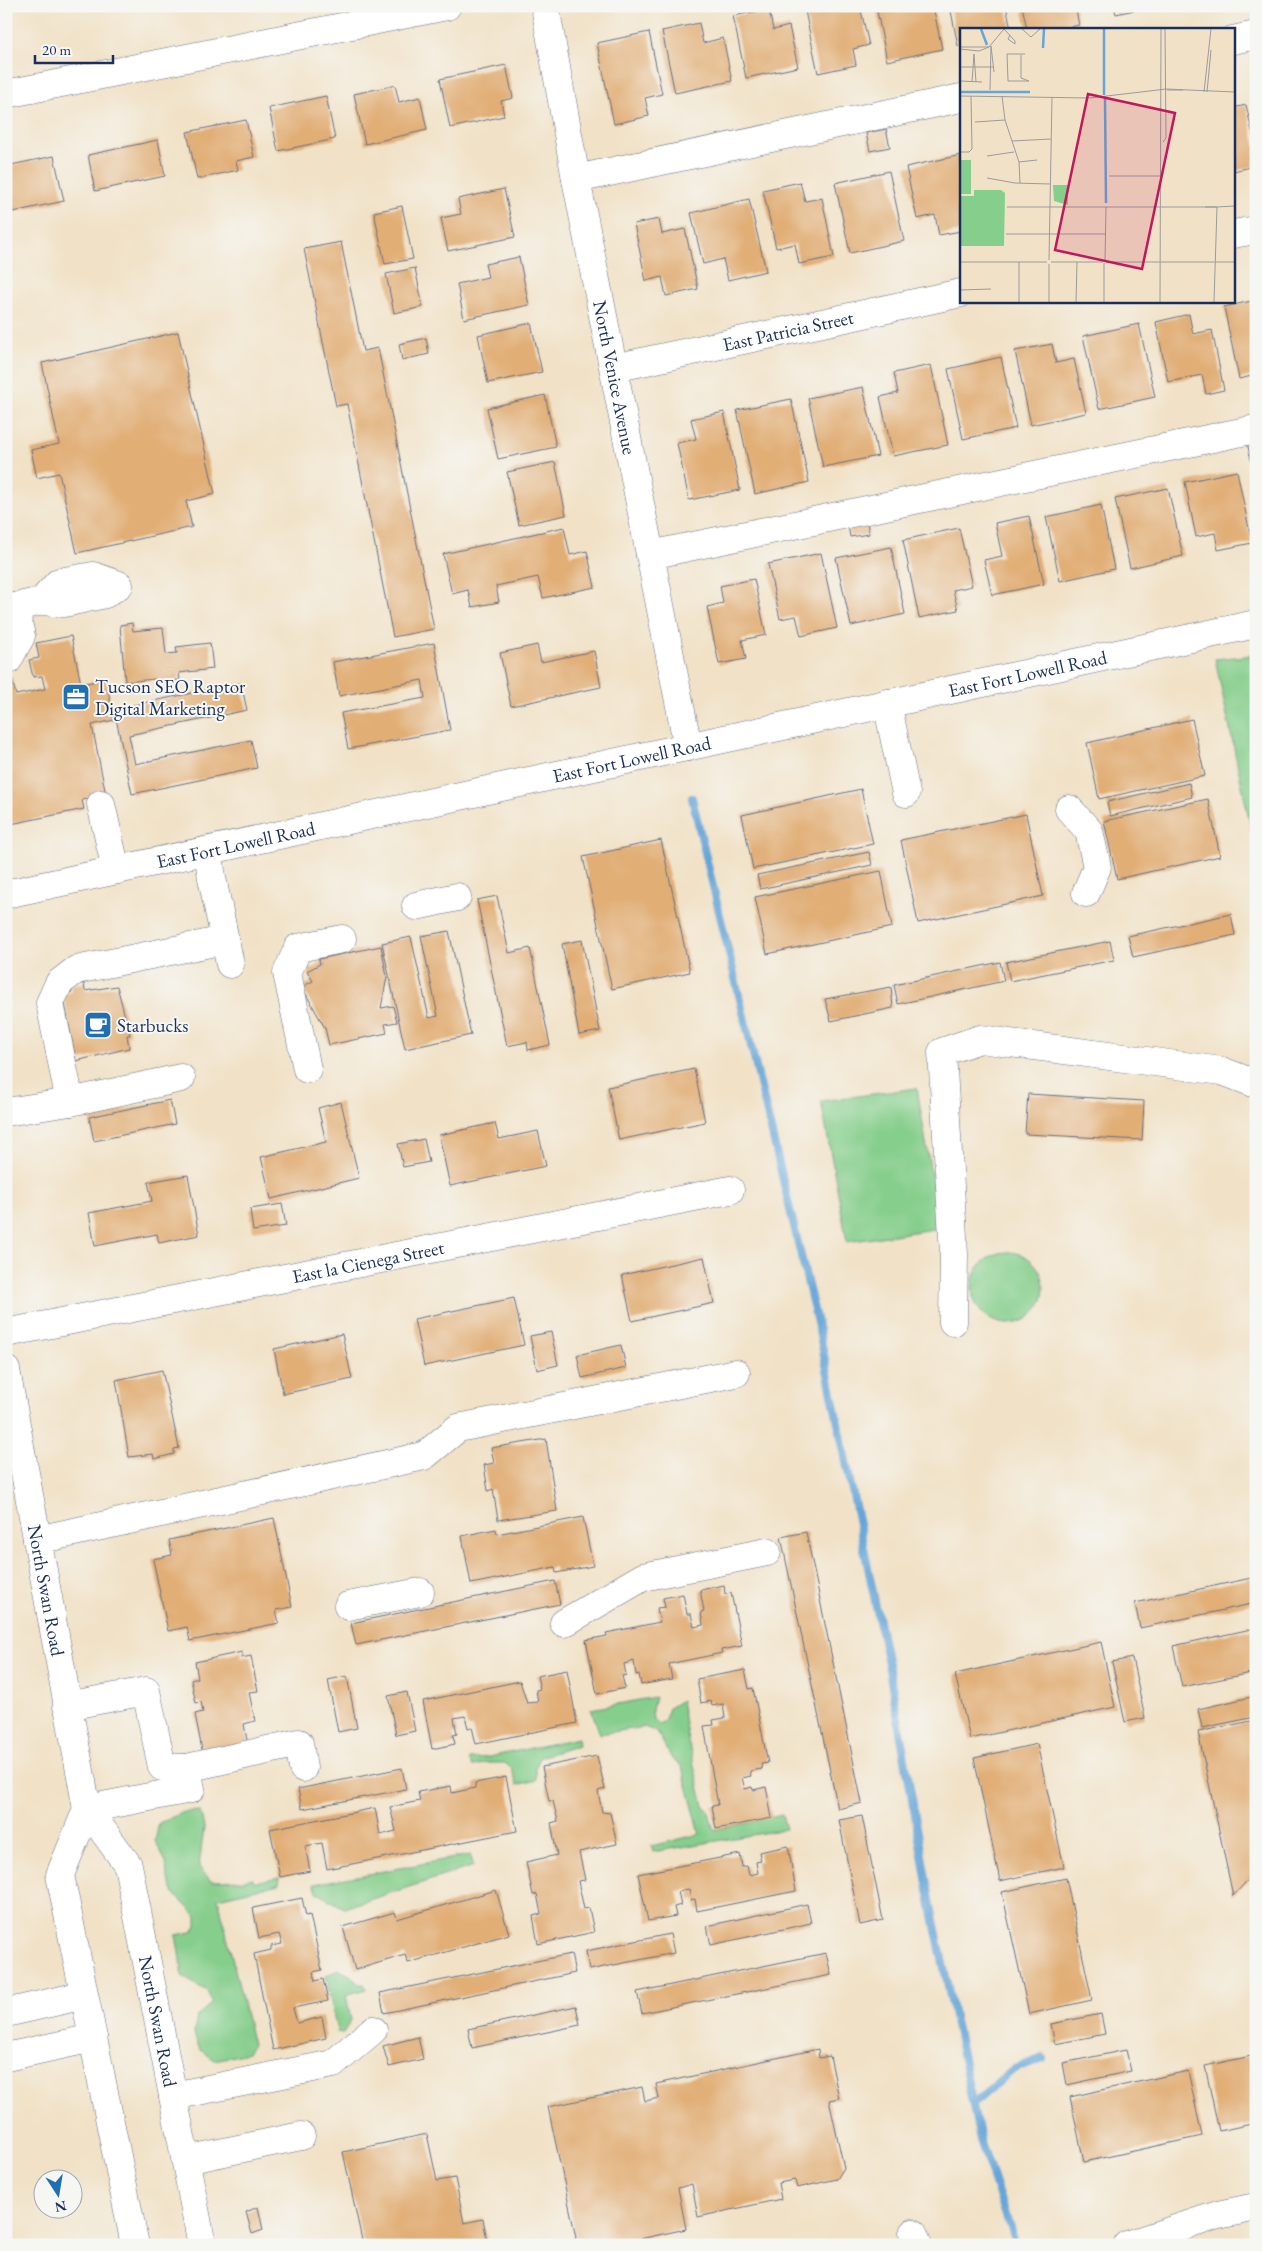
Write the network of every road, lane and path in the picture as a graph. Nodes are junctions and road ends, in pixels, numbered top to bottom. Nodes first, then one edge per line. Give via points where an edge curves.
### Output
1 (447, 6) edge
2 (545, 6) edge
3 (1256, 35) edge
4 (1234, 40) edge
5 (6, 94) edge
6 (960, 98) edge
7 (576, 179) junction
8 (1256, 230) edge
9 (1234, 234) edge
10 (960, 293) edge
11 (614, 368) junction
12 (1256, 429) edge
13 (650, 554) junction
14 (42, 601) dead end
15 (11, 608) edge
16 (1256, 624) edge
17 (8, 660) dead end
18 (887, 703) junction
19 (688, 747) junction
20 (906, 793) dead end
21 (101, 804) dead end
22 (1069, 809) dead end
23 (208, 850) junction
24 (116, 870) junction
25 (6, 894) edge
26 (1086, 894) dead end
27 (457, 897) dead end
28 (416, 906) dead end
29 (342, 939) dead end
30 (307, 1069) dead end
31 (181, 1078) dead end
32 (1256, 1084) edge
33 (70, 1102) junction
34 (6, 1112) edge
35 (730, 1190) dead end
36 (953, 1322) dead end
37 (6, 1333) edge
38 (6, 1370) edge
39 (736, 1373) dead end
40 (37, 1540) junction
41 (767, 1552) dead end
42 (420, 1592) dead end
43 (348, 1606) dead end
44 (564, 1623) dead end
45 (68, 1706) junction
46 (187, 1768) junction
47 (303, 1768) dead end
48 (87, 1809) junction
49 (84, 1996) junction
50 (6, 2013) edge
51 (373, 2030) dead end
52 (93, 2038) junction
53 (6, 2057) edge
54 (173, 2096) junction
55 (301, 2136) dead end
56 (186, 2160) junction
57 (1256, 2207) edge
58 (1157, 2240) edge
59 (135, 2245) edge
60 (202, 2245) edge
61 (1127, 2245) edge

1 - 5 street
2 - 7 street, North Venice Avenue
3 - 4 street
6 - 7 street
7 - 11 street, North Venice Avenue
8 - 9 street
10 - 11 street, East Patricia Street
11 - 13 street, North Venice Avenue
12 - 13 street
13 - 19 street, North Venice Avenue
14 - 15 street
15 - 17 street via 21,636
16 - 18 street, East Fort Lowell Road
18 - 19 street, East Fort Lowell Road
18 - 20 street
19 - 23 street, East Fort Lowell Road
21 - 24 street
22 - 26 street via 1089,831 1097,866
23 - 24 street, East Fort Lowell Road
23 - 33 street via 227,952 76,970 59,983 50,1003
24 - 25 street, East Fort Lowell Road
27 - 28 street
29 - 30 street via 298,948 287,973
31 - 33 street
32 - 36 street via 1222,1071 980,1039 942,1052 954,1254
33 - 34 street
35 - 37 street, East la Cienega Street
38 - 40 street, North Swan Road
39 - 40 street via 458,1428 424,1456
40 - 45 street, North Swan Road
41 - 44 street via 643,1577
42 - 43 street
45 - 46 street via 146,1691 162,1767
45 - 48 street, North Swan Road
46 - 47 street via 298,1743
46 - 48 street via 191,1789
48 - 49 street via 60,1875
48 - 54 street, North Swan Road via 128,1865
49 - 50 street
49 - 52 street
51 - 54 street via 334,2064
52 - 53 street
52 - 59 street
54 - 56 street, North Swan Road
55 - 56 street
56 - 60 street, North Swan Road
57 - 58 street via 1218,2215
58 - 61 street

